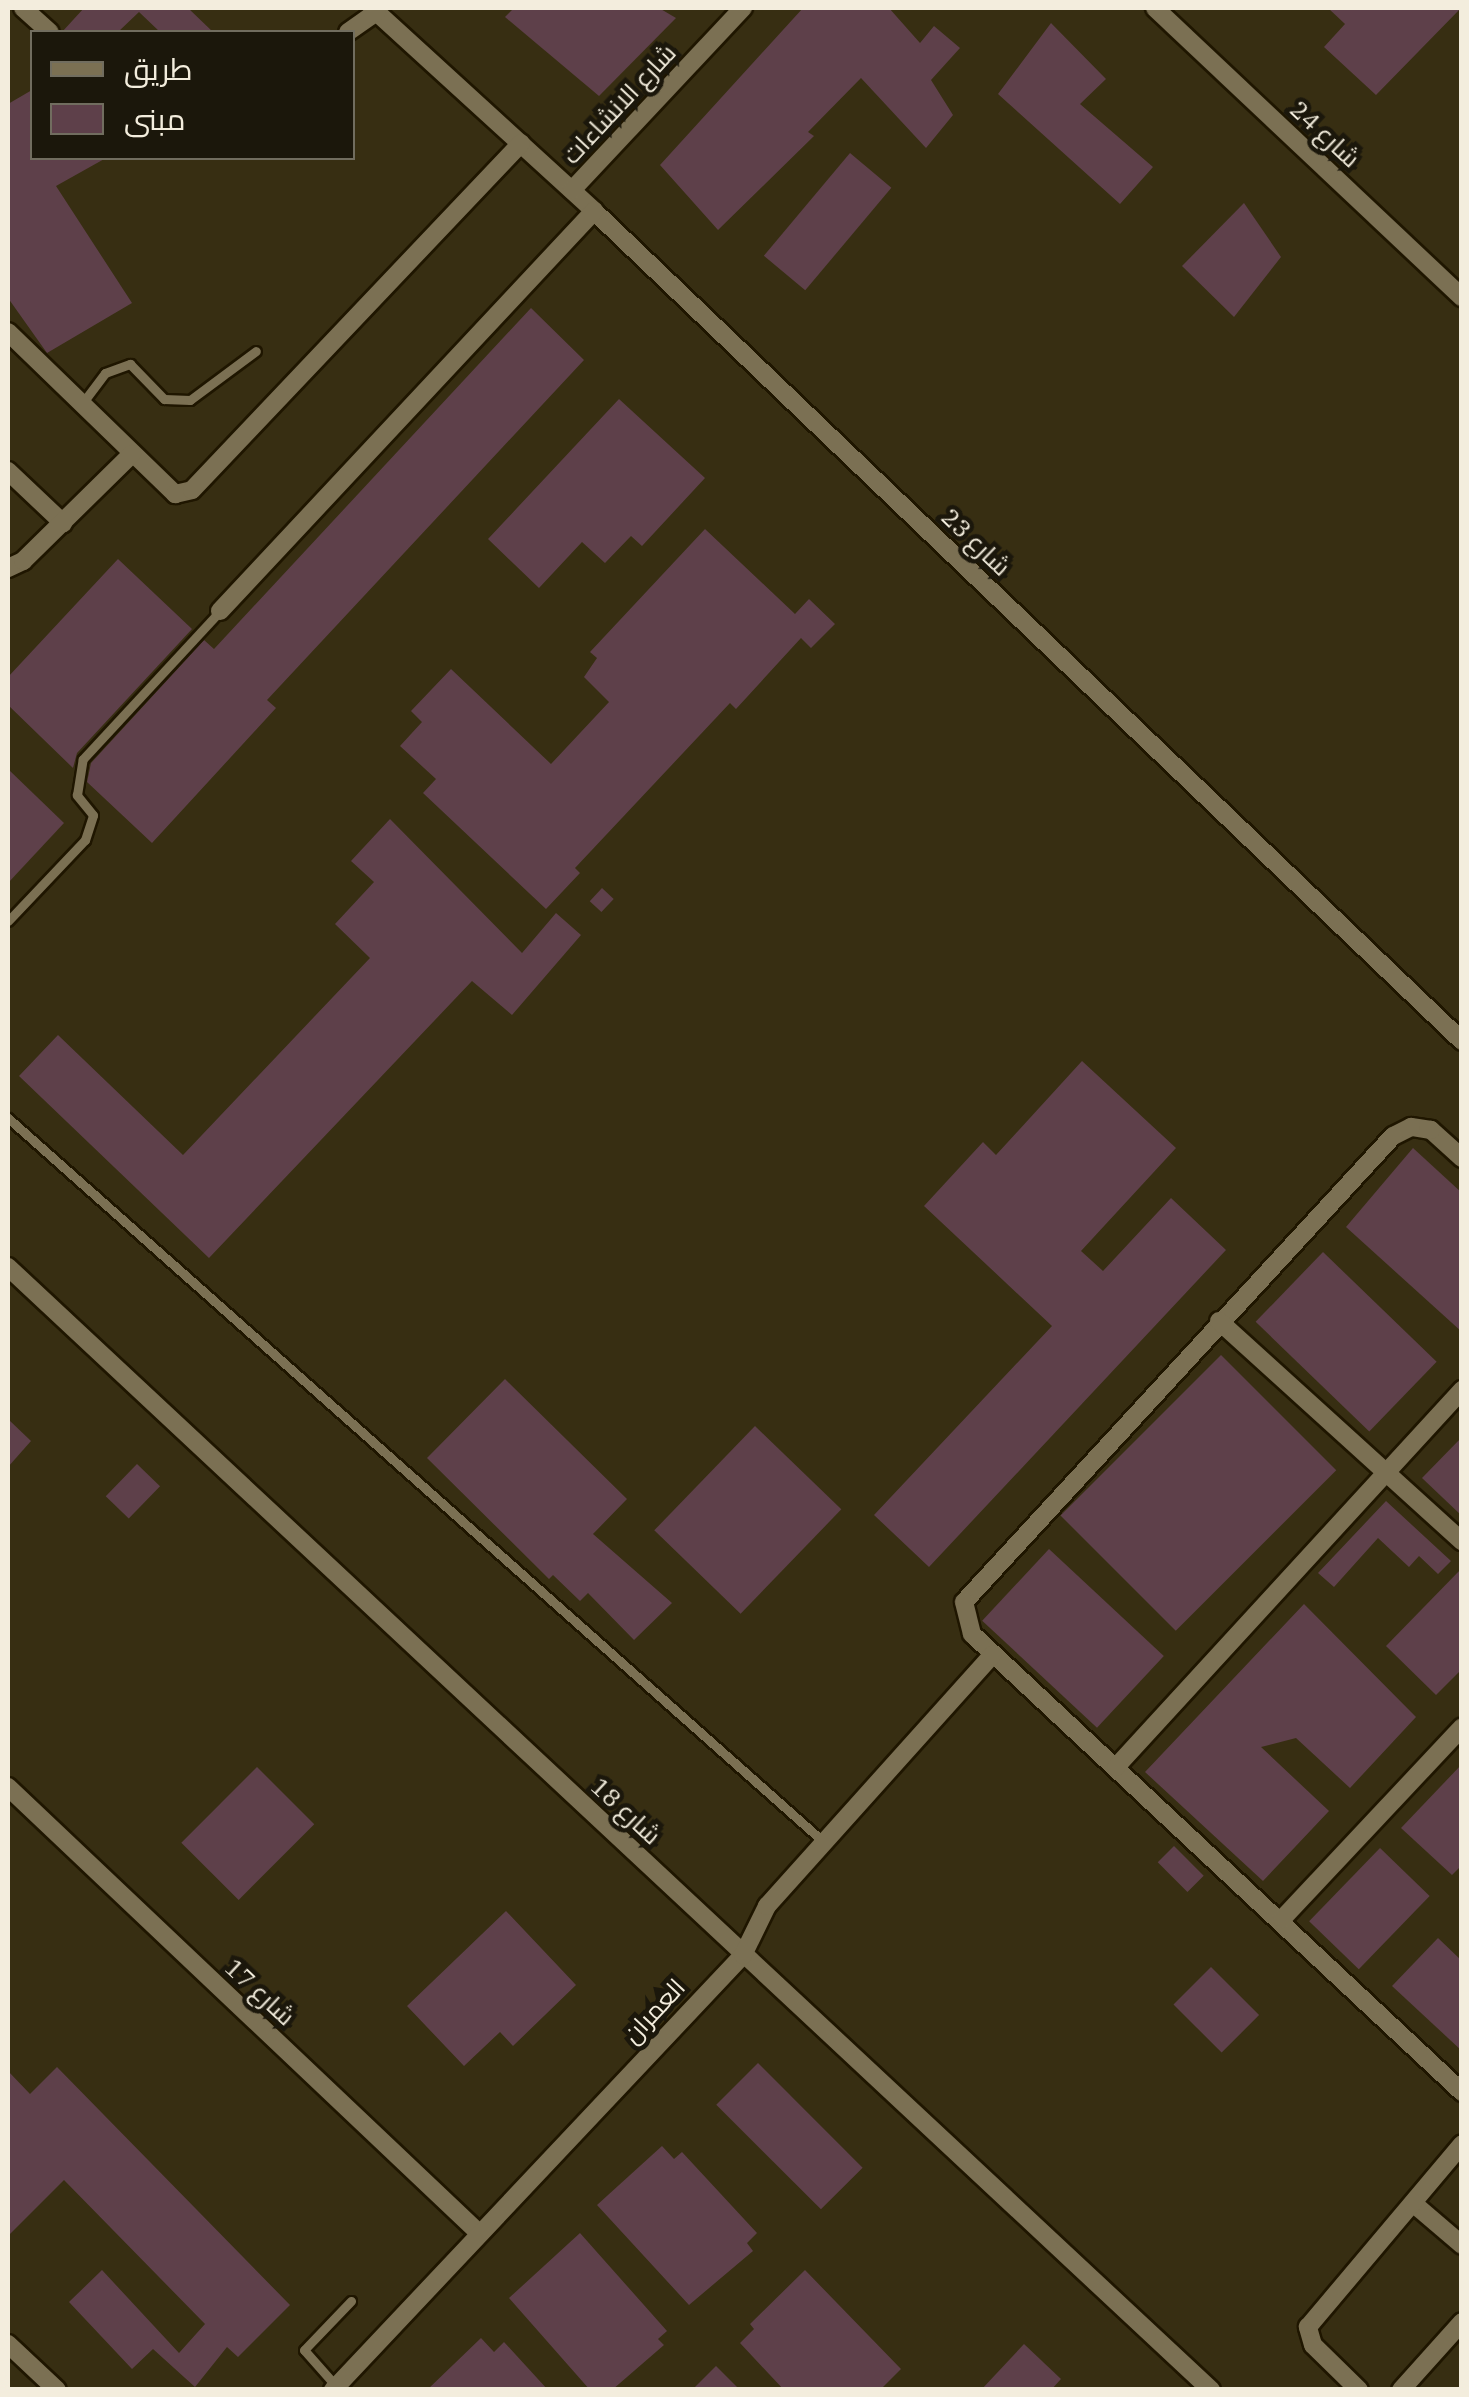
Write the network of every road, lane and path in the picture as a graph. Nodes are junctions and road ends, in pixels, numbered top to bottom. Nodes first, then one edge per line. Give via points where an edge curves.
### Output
1 (22, 8) edge
2 (743, 8) edge
3 (1155, 8) edge
4 (378, 9) edge
5 (8, 14) edge
6 (48, 30) edge
7 (351, 30) edge
8 (521, 143) junction
9 (572, 190) junction
10 (594, 210) junction
11 (1462, 297) edge
12 (8, 332) edge
13 (256, 351) dead end
14 (81, 404) junction
15 (132, 454) junction
16 (8, 471) edge
17 (63, 523) junction
18 (8, 568) edge
19 (220, 611) joint
20 (8, 921) edge
21 (1462, 1042) edge
22 (8, 1118) edge
23 (1462, 1158) edge
24 (8, 1267) edge
25 (1219, 1321) junction
26 (1462, 1390) edge
27 (1385, 1472) junction
28 (1462, 1542) edge
29 (993, 1654) junction
30 (1462, 1727) edge
31 (1116, 1767) junction
32 (8, 1787) edge
33 (824, 1844) junction
34 (1282, 1919) junction
35 (742, 1954) junction
36 (1462, 2092) edge
37 (1462, 2144) edge
38 (1414, 2204) junction
39 (479, 2233) junction
40 (1462, 2246) edge
41 (351, 2301) dead end
42 (1462, 2322) edge
43 (8, 2344) edge
44 (334, 2388) edge
45 (57, 2390) edge
46 (1211, 2390) edge
47 (1360, 2390) edge
48 (1401, 2390) edge

1 - 5 street
1 - 6 street
2 - 9 street, شارع الانشاءات
3 - 11 street, شارع 24
4 - 7 street
4 - 8 street, شارع 23
8 - 9 street, شارع 23
8 - 15 street via 192,490 176,494
9 - 10 street, شارع 23
10 - 19 street
10 - 21 street, شارع 23
12 - 14 street
13 - 14 lane via 190,400 164,399 130,364 105,373
14 - 15 street
15 - 17 street
16 - 17 street
17 - 18 street
19 - 20 lane via 83,759 76,795 93,816 85,840
22 - 33 lane
23 - 25 street via 1431,1130 1411,1127 1392,1136
24 - 35 street, شارع 18
25 - 27 street
25 - 29 street via 978,1580 964,1602 965,1620
26 - 27 street
27 - 28 street
27 - 31 street
29 - 31 street
29 - 33 street, العمران
30 - 34 street
31 - 34 street
32 - 39 street, شارع 17
33 - 35 street, العمران via 766,1906
34 - 36 street
35 - 39 street, العمران
35 - 46 street, شارع 18
37 - 38 street
38 - 40 street
38 - 47 street via 1308,2326 1313,2345
39 - 44 street, العمران
41 - 44 lane via 304,2350
42 - 48 street
43 - 45 street

